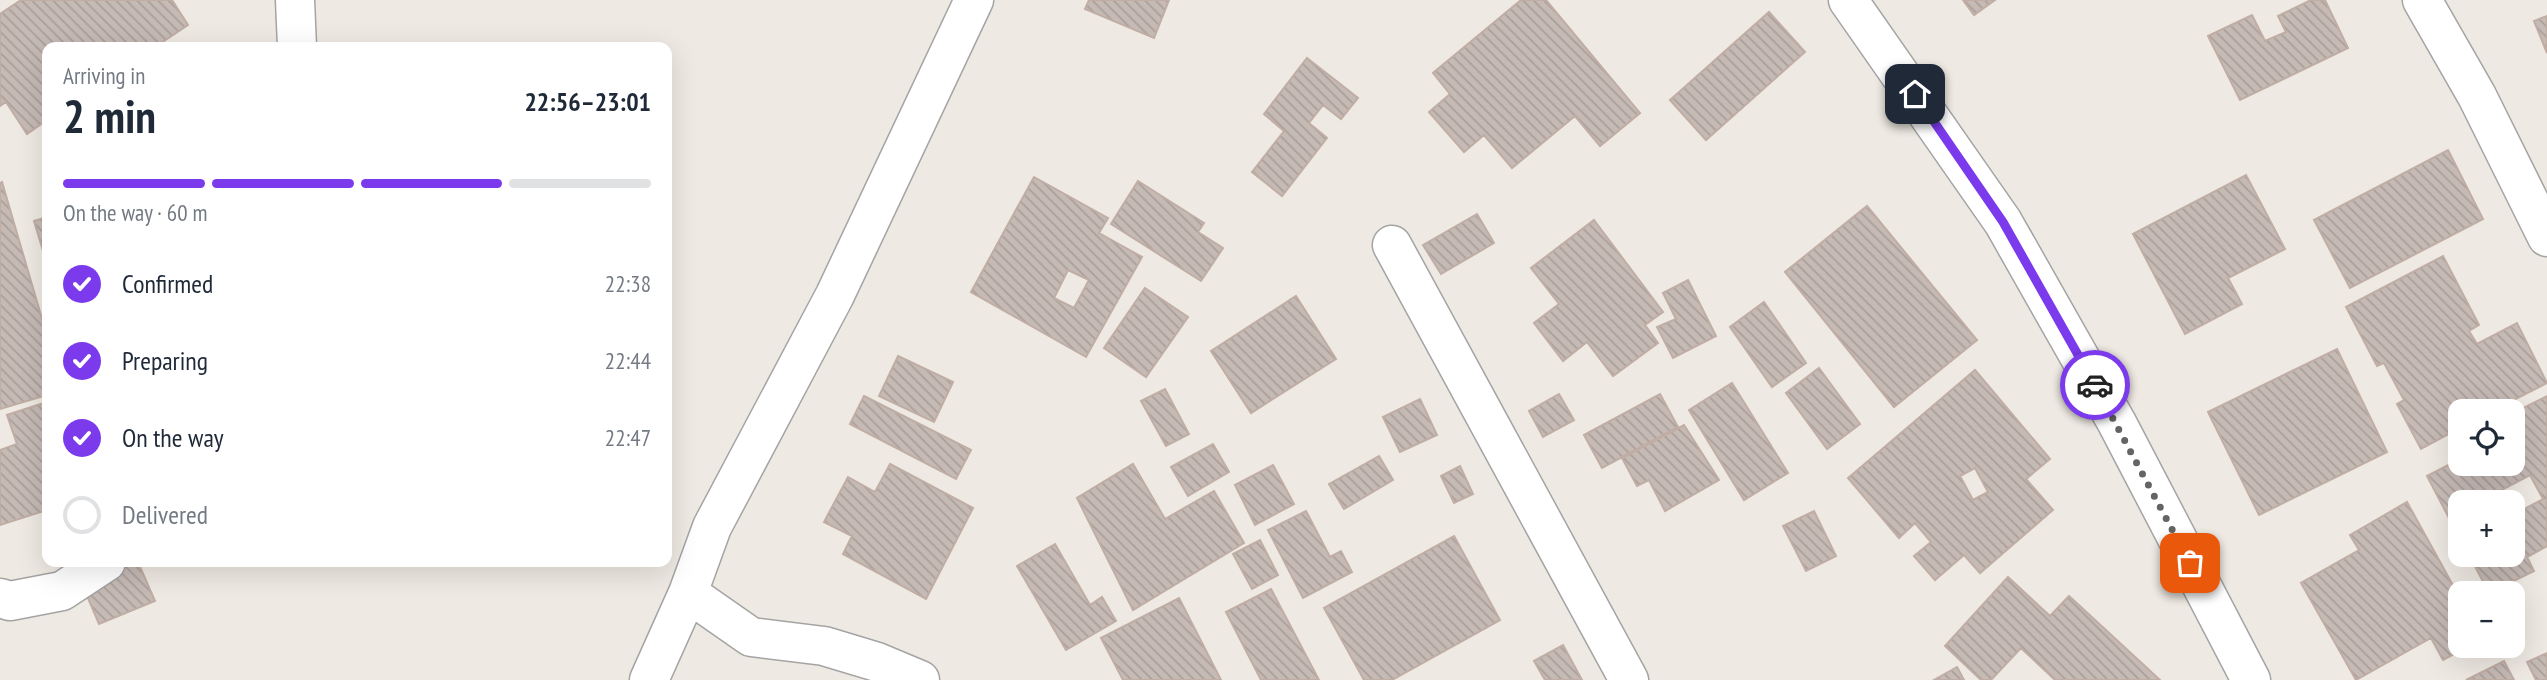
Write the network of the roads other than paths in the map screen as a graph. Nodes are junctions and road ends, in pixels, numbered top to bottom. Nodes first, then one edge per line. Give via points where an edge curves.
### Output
1 (295, 0) edge
2 (974, 0) edge
3 (1848, 0) edge
4 (2421, 0) edge
5 (297, 42) edge
6 (2547, 237) edge
7 (1392, 246) dead end
8 (98, 567) edge
9 (688, 593) junction
10 (0, 597) edge
11 (649, 680) edge
12 (920, 680) edge
13 (1629, 680) edge
14 (2251, 680) edge

1 - 5 street
2 - 9 street via 835,295 712,527
3 - 14 street via 2003,222 2117,423
4 - 6 street via 2477,96
7 - 13 street
8 - 10 street via 62,591 10,601
9 - 11 street
9 - 12 street via 751,637 824,646

